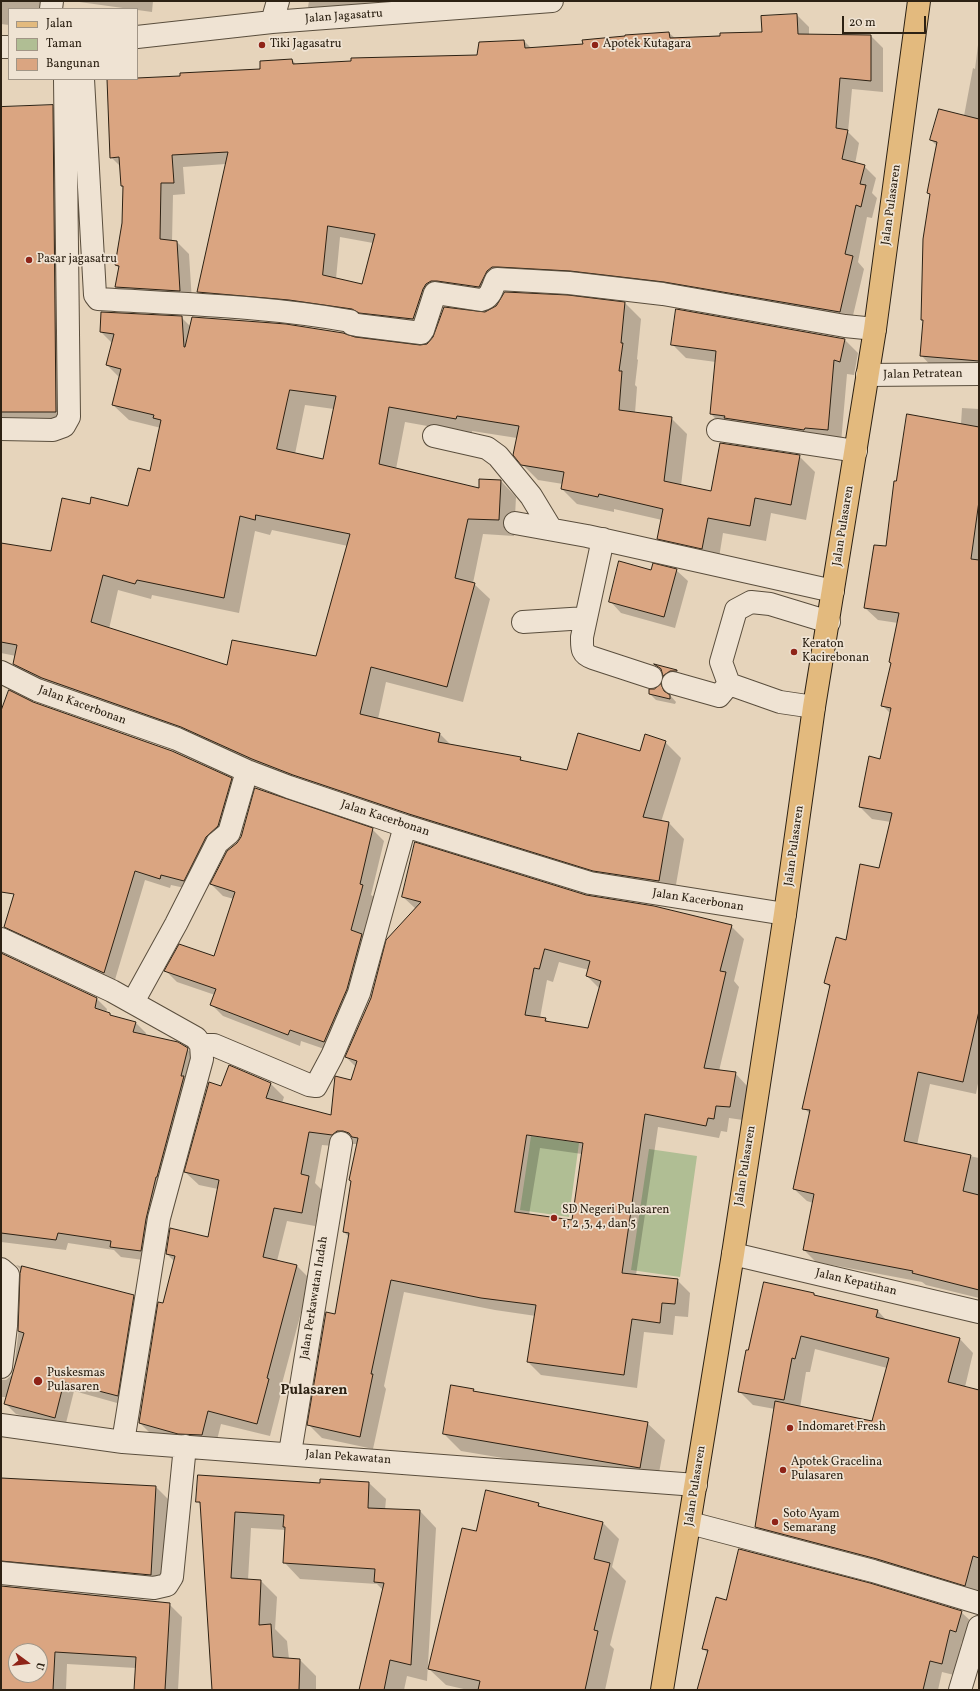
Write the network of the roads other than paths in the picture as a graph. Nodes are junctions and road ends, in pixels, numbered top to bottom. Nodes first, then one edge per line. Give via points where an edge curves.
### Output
1 (278, 1) edge
2 (552, 1) edge
3 (919, 1) edge
4 (272, 22) junction
5 (138, 37) edge
6 (65, 80) edge
7 (83, 80) edge
8 (875, 329) junction
9 (979, 374) edge
10 (867, 375) junction
11 (1, 429) edge
12 (718, 430) dead end
13 (434, 436) dead end
14 (856, 451) junction
15 (515, 523) dead end
16 (551, 529) junction
17 (603, 539) junction
18 (833, 591) junction
19 (586, 618) junction
20 (523, 622) dead end
21 (828, 622) junction
22 (1, 672) edge
23 (651, 677) dead end
24 (673, 683) dead end
25 (729, 684) junction
26 (814, 707) junction
27 (247, 771) junction
28 (404, 826) junction
29 (785, 914) junction
30 (1, 939) edge
31 (133, 1002) junction
32 (201, 1045) junction
33 (341, 1143) dead end
34 (733, 1254) junction
35 (1, 1269) edge
36 (979, 1312) edge
37 (1, 1367) edge
38 (1, 1425) edge
39 (123, 1442) junction
40 (185, 1446) junction
41 (290, 1453) junction
42 (696, 1485) junction
43 (690, 1523) junction
44 (1, 1573) edge
45 (979, 1603) edge
46 (979, 1627) edge
47 (662, 1690) edge
48 (960, 1690) edge

1 - 4 street
2 - 4 street, Jalan Jagasatru
3 - 8 main road, Jalan Pulasaren
4 - 5 street, Jalan Jagasatru
6 - 11 street via 69,417 64,426 53,430
7 - 8 street via 95,295 98,299 287,312 350,321 357,325 421,333 435,292 486,299 497,279 569,283 663,294
8 - 10 main road, Jalan Pulasaren
9 - 10 street, Jalan Petratean
10 - 14 main road, Jalan Pulasaren
12 - 14 street
13 - 16 street via 492,451 531,496
14 - 18 main road, Jalan Pulasaren
15 - 16 street
16 - 17 street
17 - 18 street
17 - 19 street
18 - 21 main road, Jalan Pulasaren
19 - 20 street
19 - 23 street via 582,637 582,651 585,656
21 - 25 street via 770,604 751,602 736,610 721,662
21 - 26 main road, Jalan Pulasaren
22 - 27 street, Jalan Kacerbonan via 37,690 177,739
24 - 25 street via 718,696
25 - 26 street via 780,702
26 - 29 main road, Jalan Pulasaren
27 - 28 street, Jalan Kacerbonan
27 - 31 street via 229,833 217,843
28 - 29 street, Jalan Kacerbonan via 590,883
28 - 32 street via 359,993 316,1086 214,1045
29 - 34 main road, Jalan Pulasaren
30 - 31 street
31 - 32 street via 196,1038
32 - 39 street via 202,1059 159,1218
33 - 41 street, Jalan Perkawatan Indah
34 - 36 street, Jalan Kepatihan
34 - 42 main road, Jalan Pulasaren
35 - 37 street via 8,1275
38 - 39 street, Jalan Pekawatan
39 - 40 street, Jalan Pekawatan
40 - 41 street, Jalan Pekawatan
40 - 44 street via 172,1577 167,1585 154,1588
41 - 42 street, Jalan Pekawatan
42 - 43 main road, Jalan Pulasaren
43 - 45 street via 873,1571
43 - 47 main road, Jalan Pulasaren
46 - 48 street

